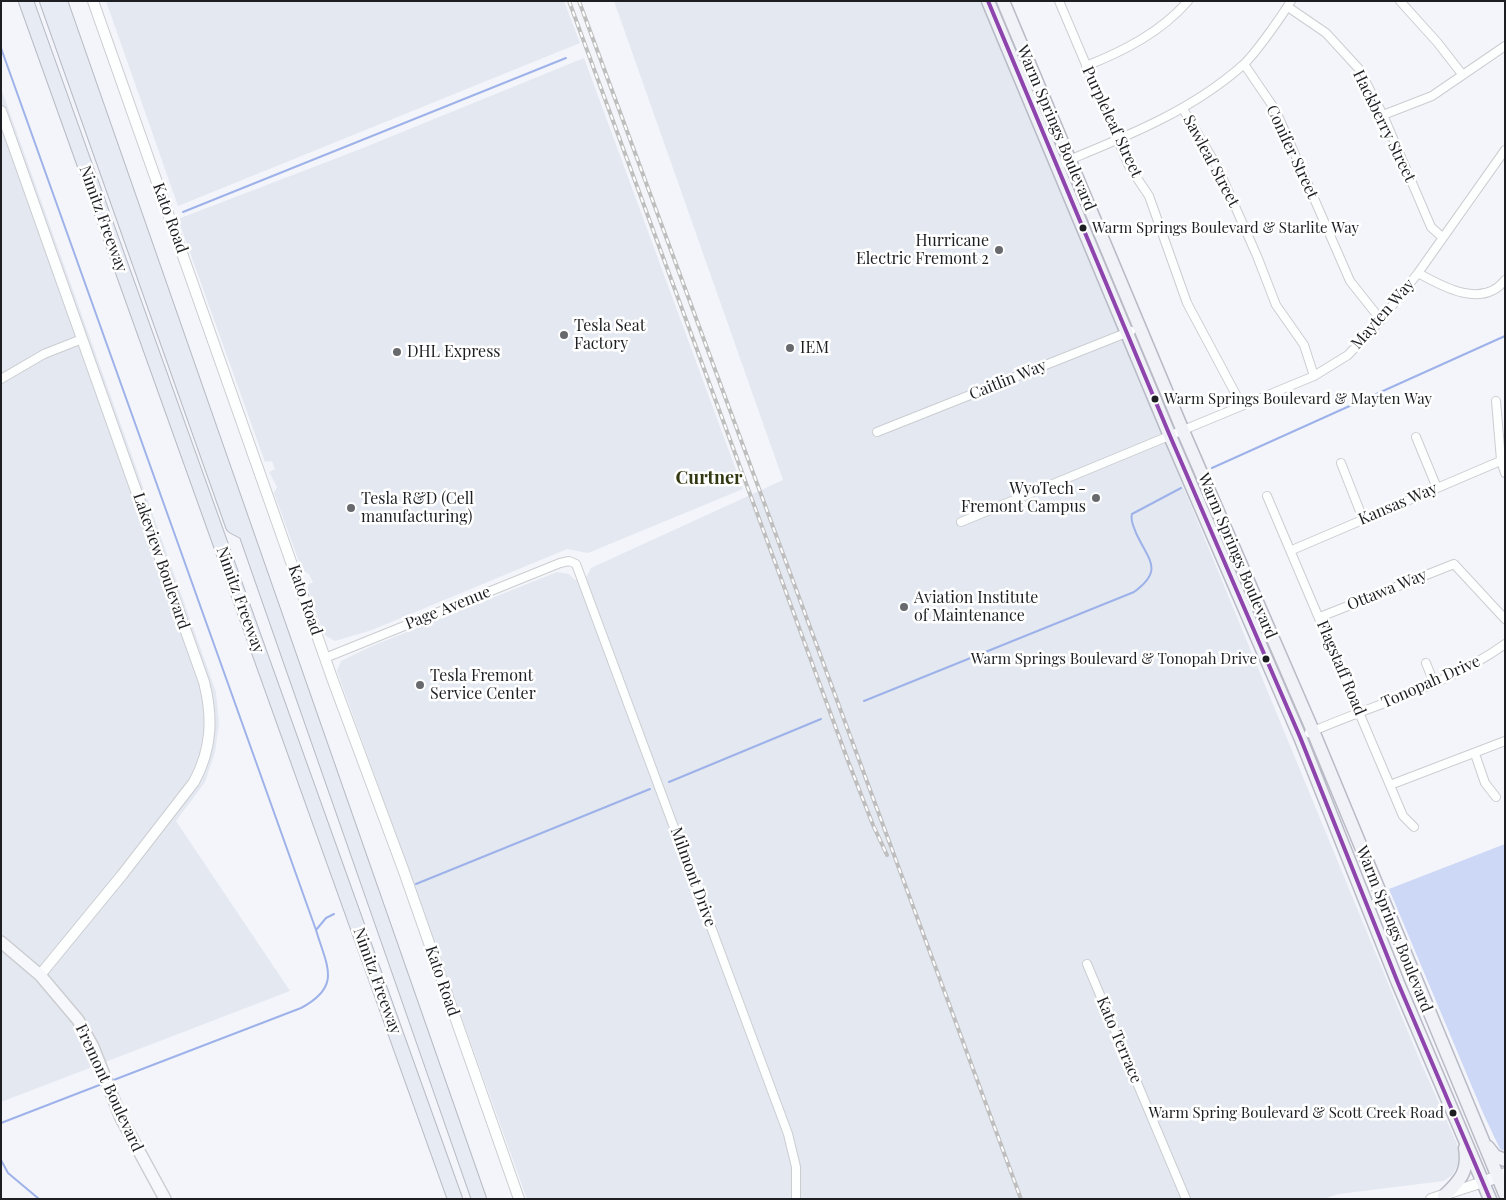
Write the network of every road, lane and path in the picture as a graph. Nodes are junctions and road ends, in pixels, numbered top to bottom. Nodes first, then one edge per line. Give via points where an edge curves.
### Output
1 (26, 1) edge
2 (47, 1) edge
3 (60, 1) edge
4 (93, 1) edge
5 (988, 1) edge
6 (1003, 1) edge
7 (1059, 1) edge
8 (1188, 1) edge
9 (1400, 1) edge
10 (1289, 4) edge
11 (1505, 46) edge
12 (1244, 64) junction
13 (1086, 66) junction
14 (1462, 74) junction
15 (1183, 109) junction
16 (1383, 115) junction
17 (2, 116) edge
18 (1118, 140) junction
19 (1505, 150) edge
20 (1070, 159) junction
21 (1057, 165) junction
22 (1442, 237) junction
23 (1418, 273) junction
24 (1505, 280) edge
25 (1381, 320) junction
26 (1140, 328) junction
27 (1127, 333) junction
28 (82, 339) junction
29 (1314, 376) junction
30 (1, 379) edge
31 (1496, 401) dead end
32 (1241, 404) junction
33 (1183, 431) junction
34 (877, 432) dead end
35 (1170, 436) junction
36 (1416, 437) dead end
37 (1503, 459) edge
38 (1341, 463) dead end
39 (1505, 473) edge
40 (1437, 488) junction
41 (1267, 496) dead end
42 (1363, 520) junction
43 (961, 522) dead end
44 (246, 533) junction
45 (1292, 550) junction
46 (572, 561) joint
47 (1230, 575) junction
48 (1320, 617) junction
49 (1505, 619) edge
50 (1267, 624) junction
51 (1505, 644) edge
52 (325, 658) junction
53 (1426, 663) dead end
54 (1434, 682) junction
55 (1360, 713) junction
56 (1313, 731) junction
57 (1300, 737) junction
58 (1505, 741) edge
59 (1475, 754) junction
60 (1390, 785) junction
61 (1496, 797) dead end
62 (1414, 827) dead end
63 (1, 942) edge
64 (1086, 964) dead end
65 (40, 975) junction
66 (1460, 1126) junction
67 (1480, 1136) junction
68 (1505, 1160) edge
69 (1501, 1176) edge
70 (1483, 1182) junction
71 (1505, 1194) edge
72 (1444, 1196) junction
73 (165, 1199) edge
74 (455, 1199) edge
75 (479, 1199) edge
76 (519, 1199) edge
77 (796, 1199) edge
78 (1186, 1199) edge
79 (1431, 1199) edge
80 (1490, 1199) edge

1 - 74 highway, Nimitz Freeway
2 - 44 highway via 233,526
3 - 44 highway, Nimitz Freeway
4 - 52 street, Kato Road
5 - 21 main road, Warm Springs Boulevard
6 - 20 main road, Warm Springs Boulevard
7 - 13 street, Purpleleaf Street
8 - 13 street via 1149,34 1125,49
9 - 14 street
10 - 12 street
10 - 16 street, Hackberry Street via 1326,33 1359,69
11 - 14 street
12 - 15 street
12 - 25 street, Conifer Street via 1276,111 1350,281
13 - 18 street, Purpleleaf Street
14 - 16 street via 1432,96
15 - 18 street
15 - 29 street, Sawleaf Street via 1218,168 1276,305 1304,345
16 - 22 street, Hackberry Street via 1431,227
17 - 28 street, Lakeview Boulevard
18 - 20 street
18 - 32 street, Purpleleaf Street via 1129,166 1149,196 1187,303
19 - 22 street, Mayten Way
20 - 21 street
20 - 26 main road, Warm Springs Boulevard
21 - 27 main road, Warm Springs Boulevard
22 - 23 street, Mayten Way
23 - 24 street via 1446,289 1473,295 1499,287
23 - 25 street, Mayten Way
25 - 29 street, Mayten Way via 1348,354
26 - 27 street, Caitlin Way
26 - 33 main road, Warm Springs Boulevard
27 - 34 street, Caitlin Way
27 - 35 main road, Warm Springs Boulevard
28 - 30 street via 44,354
28 - 65 street, Lakeview Boulevard via 204,682 210,728 201,769 186,794
29 - 32 street, Mayten Way
31 - 37 street
32 - 33 street, Mayten Way
33 - 35 street, Mayten Way
33 - 50 main road, Warm Springs Boulevard
35 - 43 street, Mayten Way
35 - 47 main road, Warm Springs Boulevard
36 - 40 street
37 - 39 street
37 - 40 street, Kansas Way
38 - 42 street
40 - 42 street, Kansas Way
41 - 45 street, Flagstaff Road
42 - 45 street, Kansas Way
44 - 75 highway, Nimitz Freeway
45 - 48 street, Flagstaff Road
46 - 52 street, Page Avenue via 560,563
46 - 77 street, Milmont Drive via 578,567 788,1134 796,1167
47 - 50 main road via 1238,579 1254,613
47 - 57 main road, Warm Springs Boulevard
48 - 49 street, Ottawa Way via 1454,564
48 - 55 street, Flagstaff Road
50 - 56 main road, Warm Springs Boulevard
51 - 54 street, Tonopah Drive via 1484,659
52 - 76 street, Kato Road
53 - 54 street
54 - 55 street, Tonopah Drive
55 - 56 street, Tonopah Drive
55 - 60 street, Flagstaff Road
56 - 57 street, Tonopah Drive
56 - 67 main road, Warm Springs Boulevard
57 - 66 main road, Warm Springs Boulevard via 1398,983
58 - 59 street
59 - 60 street
59 - 61 street via 1485,783
60 - 62 street, Flagstaff Road via 1403,816
63 - 65 main road, Fremont Boulevard
64 - 78 street, Kato Terrace
65 - 73 main road, Fremont Boulevard via 78,1020 121,1118
66 - 70 main road, Warm Springs Boulevard
66 - 72 main road via 1467,1160 1465,1173
67 - 68 main road via 1495,1156
67 - 69 main road, Warm Springs Boulevard
69 - 70 main road
69 - 71 main road, Warm Springs Boulevard
70 - 72 street
70 - 80 main road, Warm Springs Boulevard
72 - 79 street

